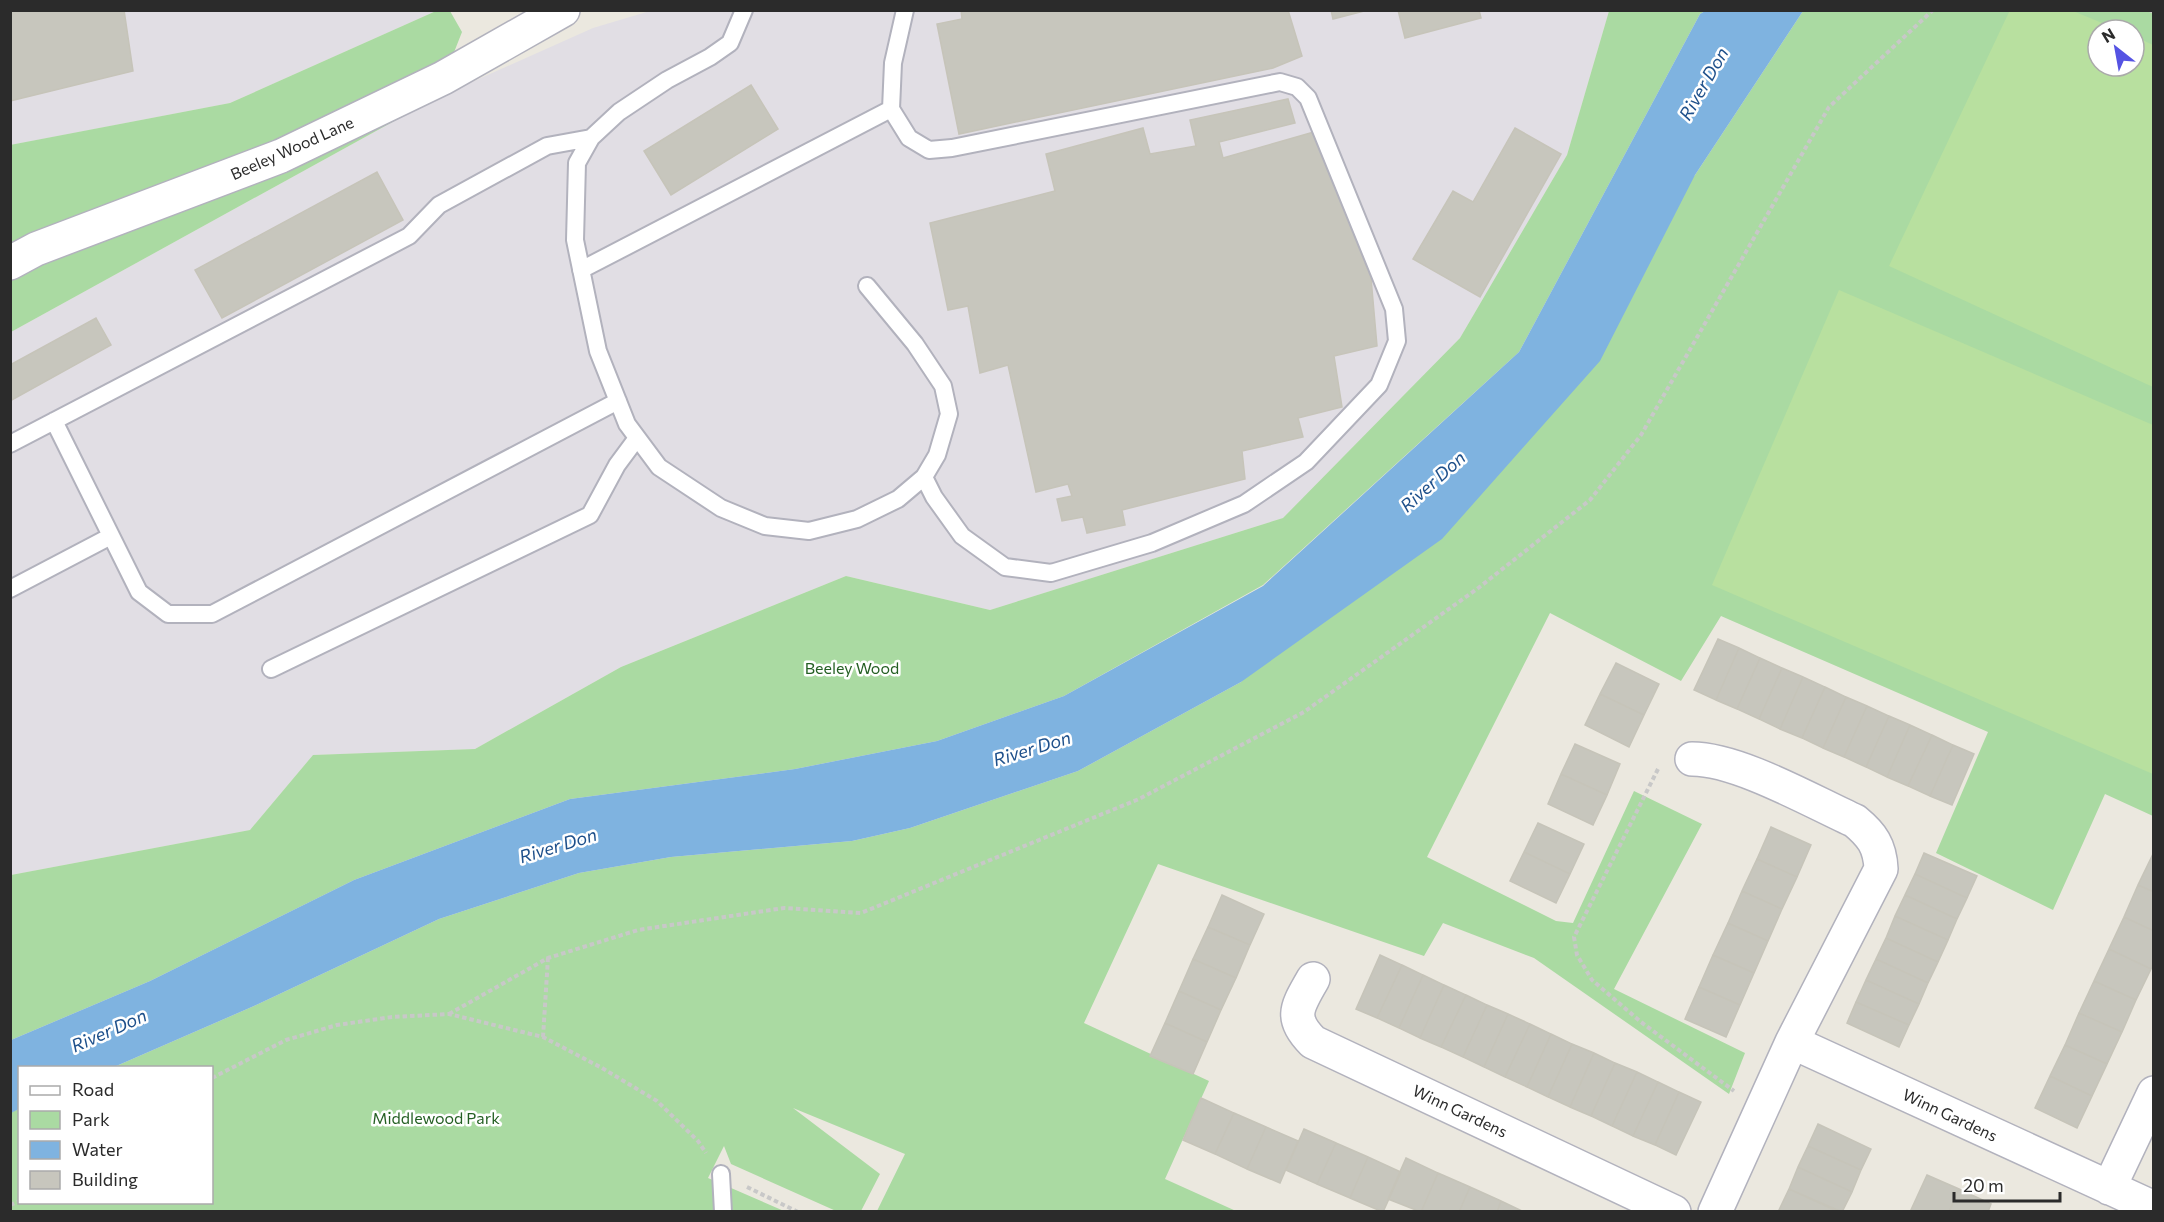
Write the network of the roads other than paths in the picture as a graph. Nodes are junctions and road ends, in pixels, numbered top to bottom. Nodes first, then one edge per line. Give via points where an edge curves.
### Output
1 (563, 10) edge
2 (744, 10) edge
3 (905, 10) edge
4 (891, 109) junction
5 (591, 138) junction
6 (10, 263) edge
7 (581, 270) junction
8 (867, 286) dead end
9 (618, 401) junction
10 (54, 420) junction
11 (637, 438) junction
12 (10, 444) edge
13 (924, 477) junction
14 (111, 536) junction
15 (10, 589) edge
16 (271, 669) dead end
17 (1692, 759) road end
18 (1313, 979) dead end
19 (1792, 1042) junction
20 (2154, 1093) edge
21 (721, 1174) road end
22 (2109, 1188) junction
23 (2154, 1208) edge
24 (723, 1212) edge
25 (1674, 1212) edge
26 (1715, 1212) edge

1 - 6 street, Beeley Wood Lane via 443,78 281,156 36,249
2 - 5 lane via 730,43 619,112
3 - 4 lane via 893,63
4 - 7 lane
4 - 13 lane via 909,138 929,150 1280,82 1297,87 1308,98 1394,309 1397,341 1379,385 1306,462 1244,504 1152,543 1051,573 1005,567 962,536
5 - 7 lane via 577,163 575,240
5 - 10 lane via 547,146 438,205 409,236
7 - 9 lane via 598,351
8 - 13 lane via 915,344 943,386 948,414 936,454
9 - 11 lane
9 - 14 lane via 212,614 168,614 139,592
10 - 12 lane
10 - 14 lane
11 - 13 lane via 658,467 721,508 765,526 809,531 856,519 898,499
11 - 16 lane via 617,465 590,515
14 - 15 lane
17 - 19 street via 1712,759 1735,767 1855,820 1880,850 1881,868
18 - 25 street, Winn Gardens via 1297,1008 1299,1029 1312,1042
19 - 22 street, Winn Gardens
19 - 26 street
20 - 22 street
21 - 24 lane
22 - 23 street, Winn Gardens

